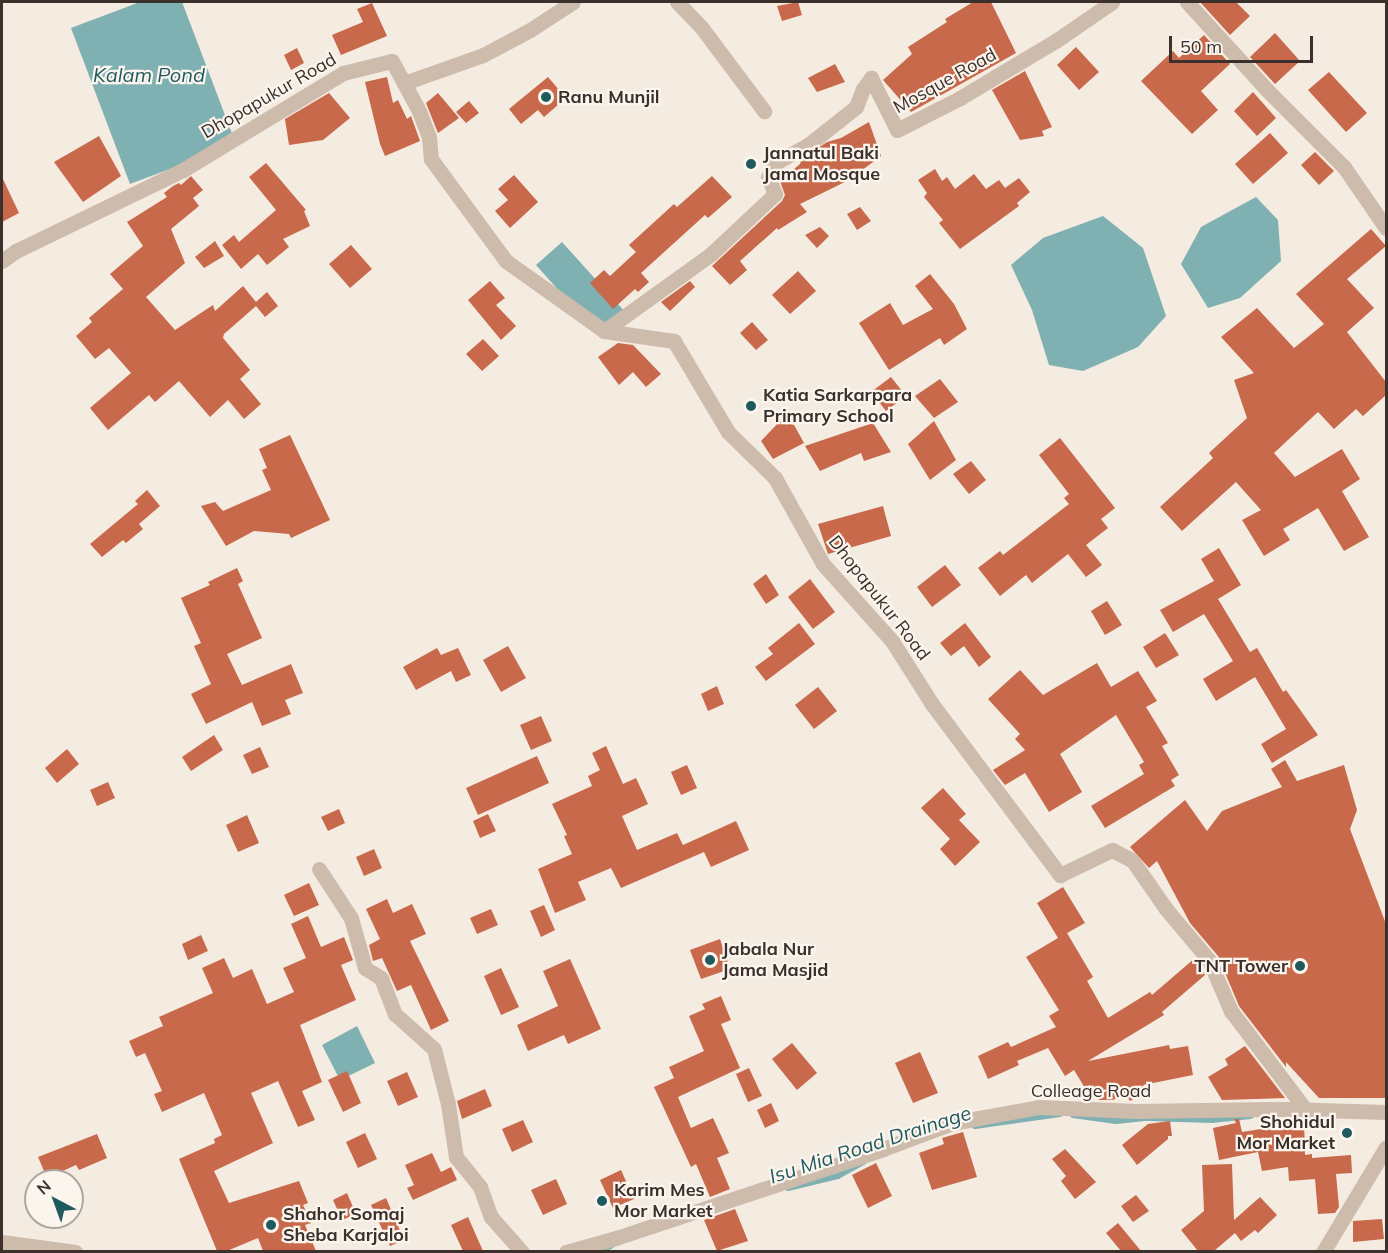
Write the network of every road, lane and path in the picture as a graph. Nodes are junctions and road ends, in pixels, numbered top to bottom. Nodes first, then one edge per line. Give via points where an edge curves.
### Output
1 (573, 2) edge
2 (677, 2) edge
3 (1112, 2) edge
4 (1187, 2) edge
5 (404, 83) junction
6 (764, 111) dead end
7 (1386, 228) edge
8 (2, 261) edge
9 (604, 332) junction
10 (320, 869) dead end
11 (1306, 1110) junction
12 (1386, 1112) edge
13 (1386, 1147) edge
14 (2, 1242) edge
15 (75, 1251) edge
16 (522, 1251) edge
17 (566, 1251) edge
18 (1323, 1251) edge

1 - 5 street via 483,55
2 - 6 street via 702,28
3 - 9 street, Mosque Road via 960,98 897,130 871,78 856,108 808,145 777,162 768,177 776,194 711,254
4 - 7 street via 1267,90 1344,166
5 - 8 street, Dhopapukur Road via 392,60 343,73 183,170
5 - 9 street, Dhopapukur Road via 429,137 431,159 506,261
9 - 11 street, Dhopapukur Road via 674,341 728,432 775,478 823,564 892,641 932,704 1060,875 1112,850 1132,860 1209,960 1231,1011
10 - 16 street via 351,918 365,968 381,978 395,1014 434,1050 456,1157 480,1186 491,1217
11 - 12 street, Colleage Road
11 - 17 street, Colleage Road via 1039,1107 952,1123 638,1231
13 - 18 street
14 - 15 street

